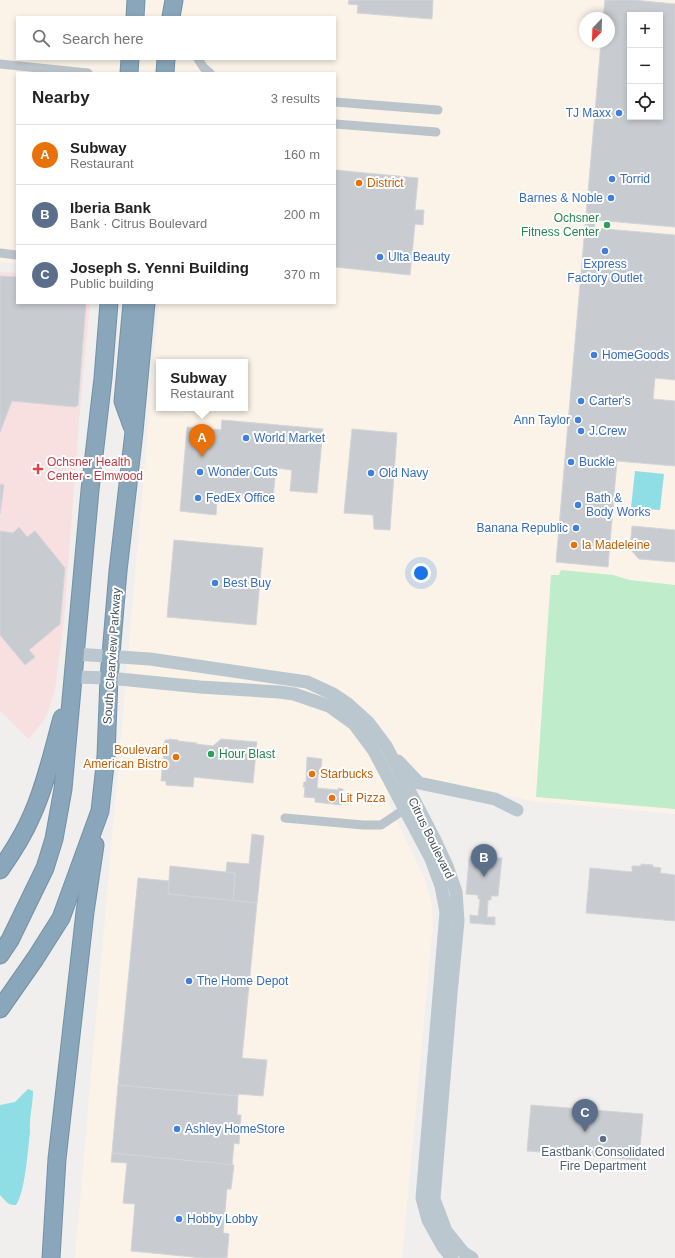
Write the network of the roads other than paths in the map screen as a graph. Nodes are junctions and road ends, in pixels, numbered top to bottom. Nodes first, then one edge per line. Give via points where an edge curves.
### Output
1 (136, 0) edge
2 (174, 0) edge
3 (134, 16) edge
4 (171, 16) edge
5 (130, 60) edge
6 (166, 60) edge
7 (199, 60) edge
8 (0, 64) edge
9 (78, 72) edge
10 (129, 72) edge
11 (165, 72) edge
12 (209, 72) edge
13 (336, 102) edge
14 (438, 110) dead end
15 (336, 124) edge
16 (436, 132) dead end
17 (0, 253) edge
18 (16, 255) edge
19 (110, 304) edge
20 (132, 304) edge
21 (146, 304) edge
22 (134, 432) junction
23 (76, 654) junction
24 (111, 657) junction
25 (73, 677) junction
26 (109, 678) junction
27 (390, 753) junction
28 (405, 809) junction
29 (517, 810) dead end
30 (100, 811) junction
31 (285, 818) dead end
32 (0, 870) edge
33 (0, 955) edge
34 (0, 1009) edge
35 (51, 1258) edge
36 (452, 1258) edge
37 (472, 1258) edge

1 - 3 highway
2 - 4 highway
5 - 10 highway
6 - 11 highway
7 - 12 street
8 - 9 street
13 - 14 street
15 - 16 street
17 - 18 street
19 - 23 highway
20 - 22 highway via 123,401
21 - 22 highway, South Clearview Parkway
22 - 24 highway, South Clearview Parkway
23 - 24 street, Citrus Boulevard
23 - 25 highway
24 - 26 highway, South Clearview Parkway
24 - 27 street, Citrus Boulevard via 150,659 307,682 348,704 368,722
25 - 26 street, Citrus Boulevard
25 - 32 highway via 35,808 13,852
25 - 33 highway via 64,789 54,839 45,868
26 - 28 street, Citrus Boulevard via 279,692 294,694 329,706 354,724 374,751
26 - 30 highway, South Clearview Parkway via 106,756
27 - 29 street via 419,783 495,799
27 - 37 street, Citrus Boulevard via 434,838 456,892 458,921 434,1199 446,1231
28 - 31 street via 381,825
28 - 36 street, Citrus Boulevard via 431,859 441,886 446,912 422,1198 428,1220
30 - 34 highway, South Clearview Parkway via 60,918
30 - 35 highway via 85,912 58,1151

